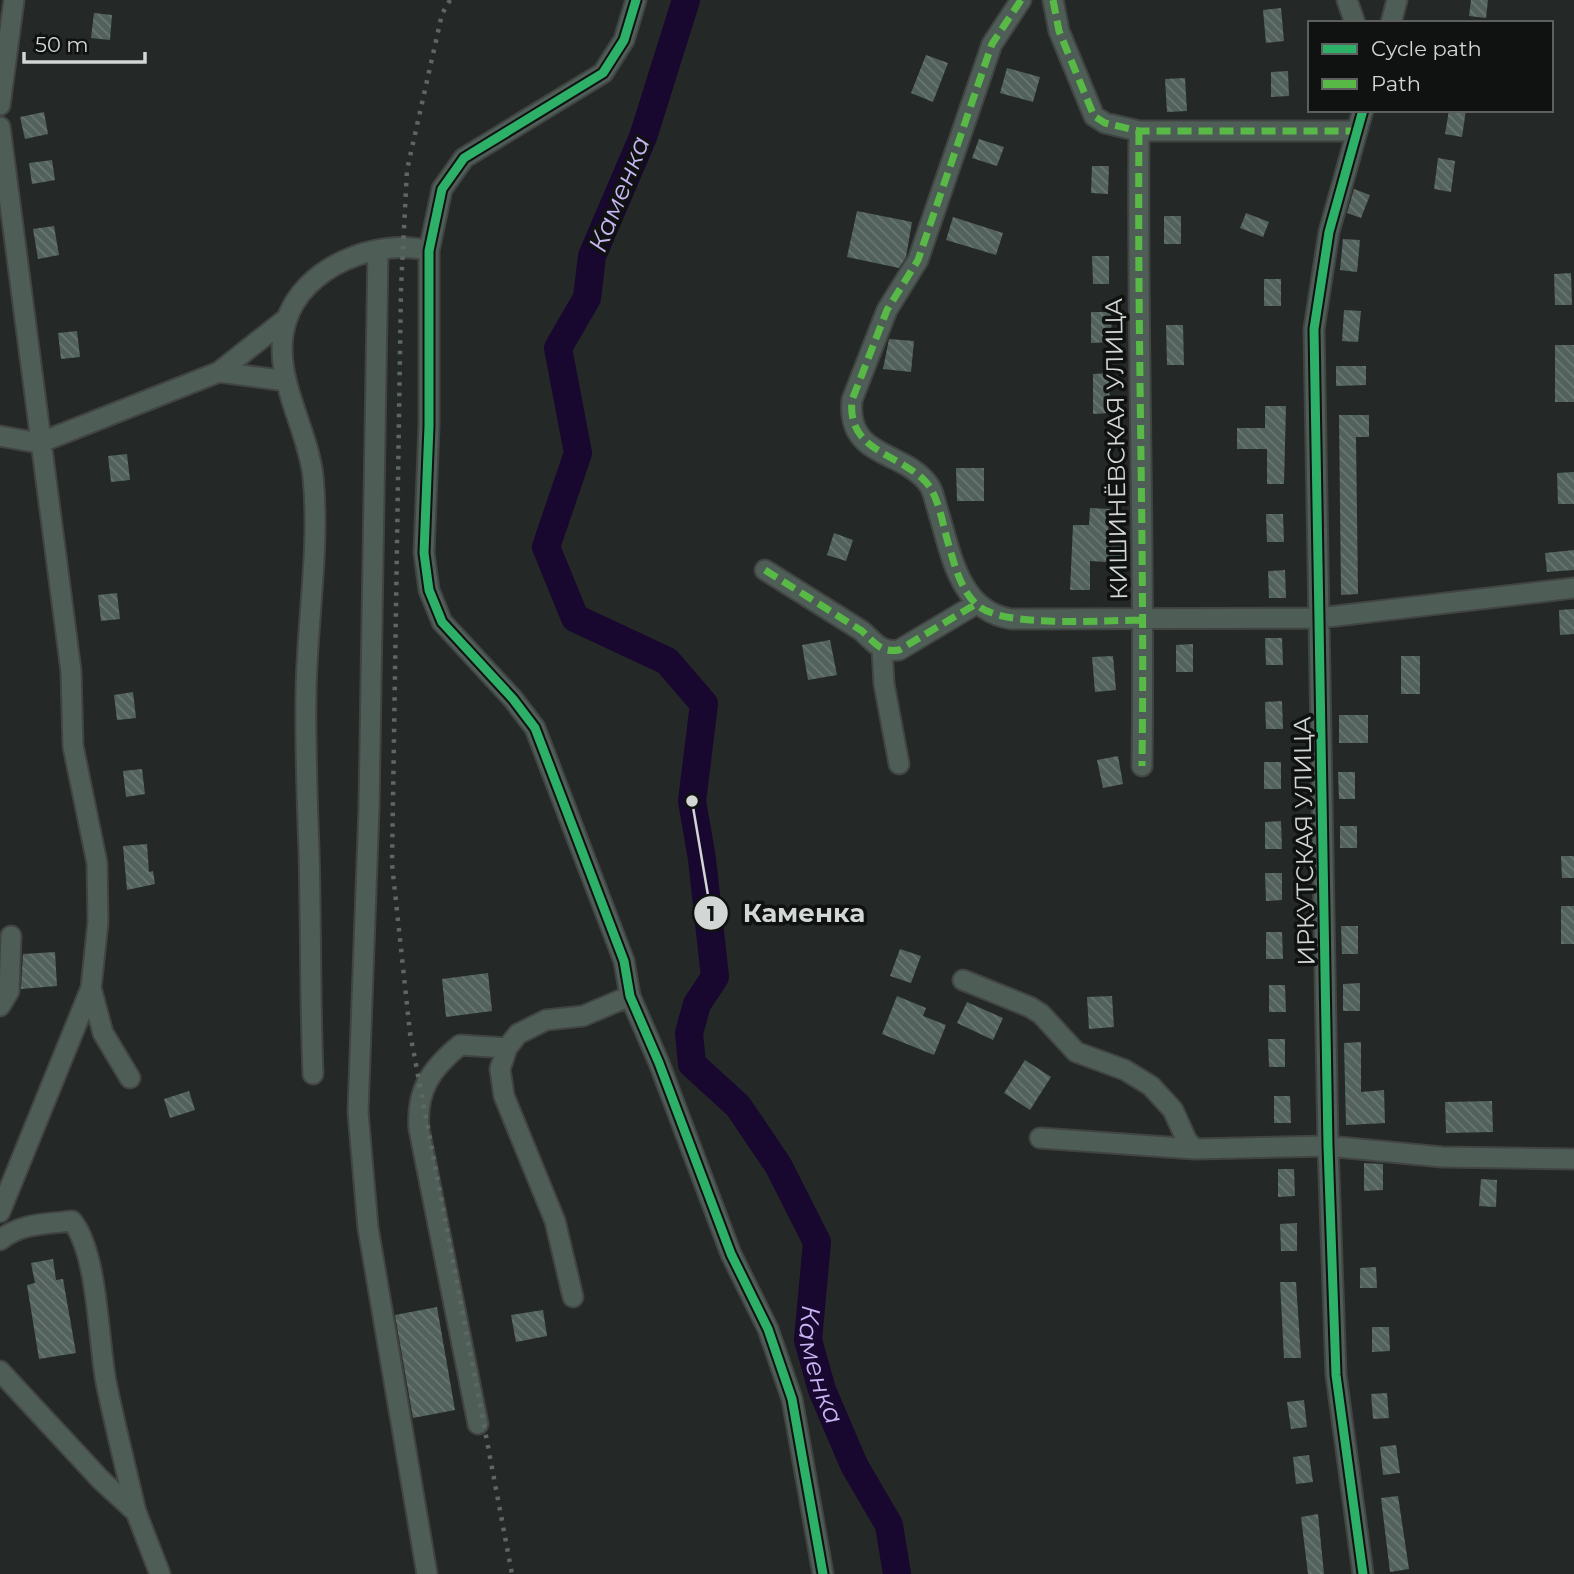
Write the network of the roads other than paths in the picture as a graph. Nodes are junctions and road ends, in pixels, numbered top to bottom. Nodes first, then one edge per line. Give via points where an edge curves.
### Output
1 (14, 0) edge
2 (636, 0) edge
3 (1021, 0) edge
4 (1053, 0) edge
5 (1347, 0) edge
6 (1397, 0) edge
7 (1354, 21) edge
8 (1392, 21) edge
9 (0, 105) edge
10 (1362, 112) edge
11 (0, 127) edge
12 (1139, 131) junction
13 (1357, 131) junction
14 (378, 250) junction
15 (429, 251) junction
16 (286, 319) junction
17 (219, 372) junction
18 (286, 381) junction
19 (0, 436) edge
20 (39, 443) junction
21 (765, 570) dead end
22 (1574, 588) edge
23 (976, 604) junction
24 (1320, 618) junction
25 (1144, 620) junction
26 (882, 649) junction
27 (899, 764) dead end
28 (1142, 766) dead end
29 (11, 936) dead end
30 (963, 980) dead end
31 (92, 988) junction
32 (630, 996) junction
33 (0, 1006) edge
34 (507, 1048) junction
35 (313, 1074) dead end
36 (130, 1078) dead end
37 (1041, 1138) dead end
38 (1328, 1146) junction
39 (1195, 1149) junction
40 (1574, 1159) edge
41 (0, 1212) edge
42 (0, 1240) edge
43 (573, 1297) dead end
44 (0, 1371) edge
45 (478, 1424) dead end
46 (136, 1512) junction
47 (160, 1574) edge
48 (426, 1574) edge
49 (823, 1574) edge
50 (1363, 1574) edge

1 - 9 street
2 - 15 street via 624,40 603,73 464,158 442,188
3 - 23 street via 992,44 918,260 887,310 850,415 862,439 929,485 960,580
4 - 12 street via 1059,31 1094,116
5 - 7 street
6 - 8 street
10 - 13 street, ИРКУТСКАЯ УЛИЦА
11 - 20 street
12 - 13 street
12 - 25 street, КИШИНЁВСКАЯ УЛИЦА via 1137,338
13 - 24 street, ИРКУТСКАЯ УЛИЦА via 1329,232 1314,329
14 - 15 street via 397,246
14 - 16 street via 351,256 309,284
14 - 48 street via 369,807 358,1112 368,1227
15 - 32 street via 424,553 429,590 442,622 535,728 624,961
16 - 17 street
16 - 18 street via 279,351
17 - 18 street
17 - 20 street
18 - 35 street via 313,476 306,769
19 - 20 street
20 - 31 street via 71,671 74,746 97,863 99,922
21 - 26 street
22 - 24 street
23 - 25 street via 1011,619
23 - 26 street via 900,650
24 - 25 street
24 - 38 street, ИРКУТСКАЯ УЛИЦА
25 - 28 street, КИШИНЁВСКАЯ УЛИЦА
26 - 27 street
29 - 33 street via 9,991
30 - 39 street via 1030,1007 1076,1052 1125,1070 1151,1086 1173,1110
31 - 36 street via 103,1033
31 - 41 street
32 - 34 street via 583,1016 545,1020 518,1034
32 - 49 street via 731,1254 768,1329 792,1399
34 - 43 street via 500,1069 504,1096 555,1222
34 - 45 street via 460,1045 439,1062 421,1090 417,1107
37 - 39 street
38 - 39 street
38 - 40 street via 1442,1157
38 - 50 street, ИРКУТСКАЯ УЛИЦА via 1336,1375
42 - 46 street via 34,1224 72,1222 80,1231 106,1381
44 - 46 street
46 - 47 street

